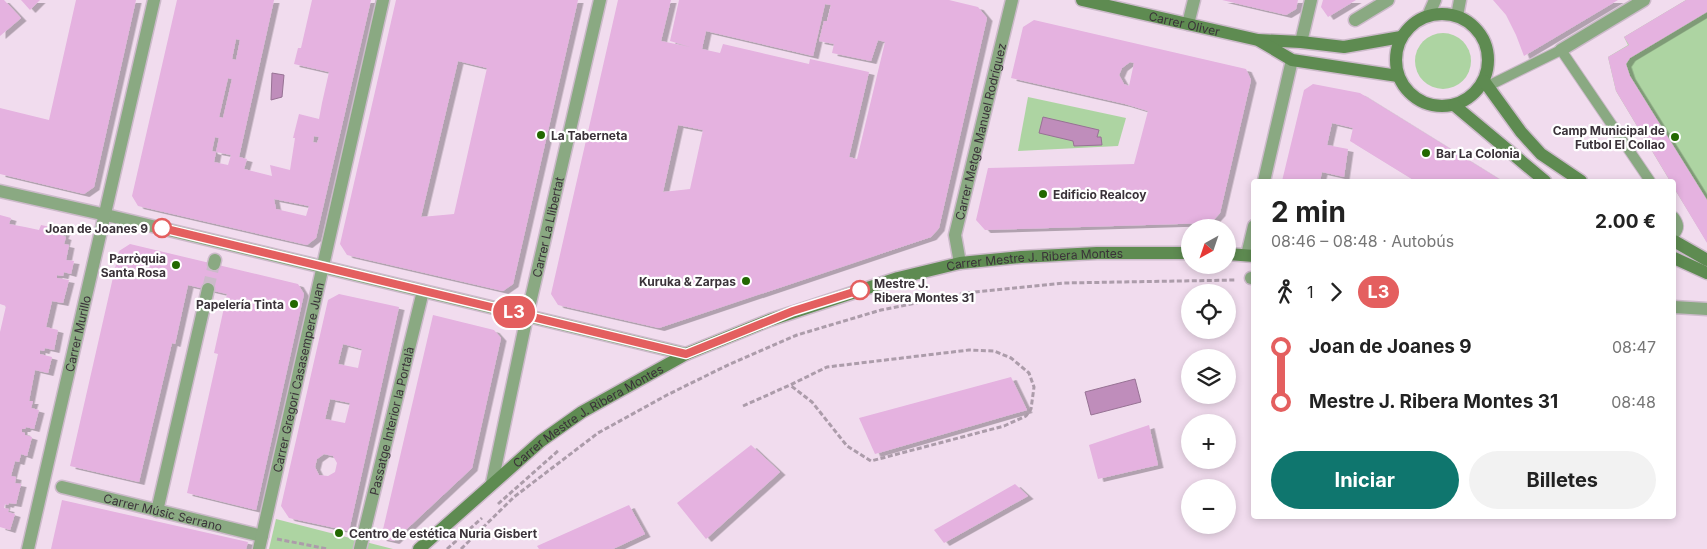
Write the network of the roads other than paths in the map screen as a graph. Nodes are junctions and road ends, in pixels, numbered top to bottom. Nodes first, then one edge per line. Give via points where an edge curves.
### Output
1 (154, 0) edge
2 (383, 0) edge
3 (600, 0) edge
4 (1012, 0) edge
5 (1082, 0) edge
6 (1194, 0) edge
7 (1311, 0) edge
8 (1388, 0) edge
9 (1435, 0) edge
10 (1460, 0) edge
11 (1644, 0) edge
12 (1428, 16) junction
13 (1457, 16) junction
14 (1355, 20) dead end
15 (1188, 24) junction
16 (1401, 37) junction
17 (1258, 40) junction
18 (1301, 42) junction
19 (1561, 50) junction
20 (1292, 60) junction
21 (1398, 76) junction
22 (1486, 84) junction
23 (1454, 105) junction
24 (1264, 179) edge
25 (1543, 179) edge
26 (1578, 179) edge
27 (1649, 179) edge
28 (0, 191) edge
29 (106, 215) junction
30 (1676, 242) edge
31 (1181, 252) edge
32 (1236, 255) edge
33 (1250, 256) edge
34 (1676, 259) edge
35 (1707, 260) edge
36 (960, 263) junction
37 (322, 267) junction
38 (1707, 273) edge
39 (208, 289) tunnel mouth
40 (423, 291) junction
41 (1676, 308) edge
42 (1707, 309) edge
43 (527, 316) junction
44 (686, 354) junction
45 (492, 483) junction
46 (62, 486) dead end
47 (157, 511) junction
48 (262, 536) junction
49 (28, 549) edge
50 (259, 549) edge
51 (360, 549) edge
52 (419, 549) edge

1 - 29 street, Carrer Murillo
2 - 37 street, Carrer Gregori Casasempere Juan
3 - 43 street, Carrer La Llibertat
4 - 36 street, Carrer Metge Manuel Rodríguez via 955,235
5 - 15 main road, Carrer Oliver
6 - 15 street
7 - 18 street
8 - 14 street
9 - 12 street
10 - 13 street
11 - 19 street
12 - 13 main road via 1443,13
12 - 16 main road via 1410,26
13 - 22 main road via 1474,26 1485,42 1489,62
15 - 17 main road, Carrer Oliver
16 - 18 main road, Carrer Oliver via 1344,47
16 - 21 main road via 1395,56
17 - 18 main road, Carrer Oliver
17 - 20 main road, Carrer Oliver
19 - 22 lane
19 - 27 lane
20 - 21 main road, Carrer Oliver
20 - 24 street
21 - 23 main road via 1417,100 1431,106
22 - 23 main road
22 - 26 main road via 1541,154
23 - 25 main road
28 - 29 street
29 - 37 street
29 - 49 street, Carrer Murillo
30 - 35 main road
31 - 36 main road, Carrer Mestre J. Ribera Montes via 1097,253
32 - 33 main road
34 - 38 main road
36 - 44 main road, Carrer Mestre J. Ribera Montes via 898,278 793,311
37 - 40 street
37 - 48 street, Carrer Gregori Casasempere Juan
39 - 47 street
40 - 43 street
40 - 51 street, Passatge Interior la Portalà
41 - 42 street
43 - 44 street
43 - 45 street, Carrer La Llibertat
44 - 45 main road, Carrer Mestre J. Ribera Montes via 565,423
45 - 52 main road, Carrer Mestre J. Ribera Montes
46 - 47 street, Carrer Músic Serrano
47 - 48 street, Carrer Músic Serrano
48 - 50 street, Carrer Gregori Casasempere Juan

